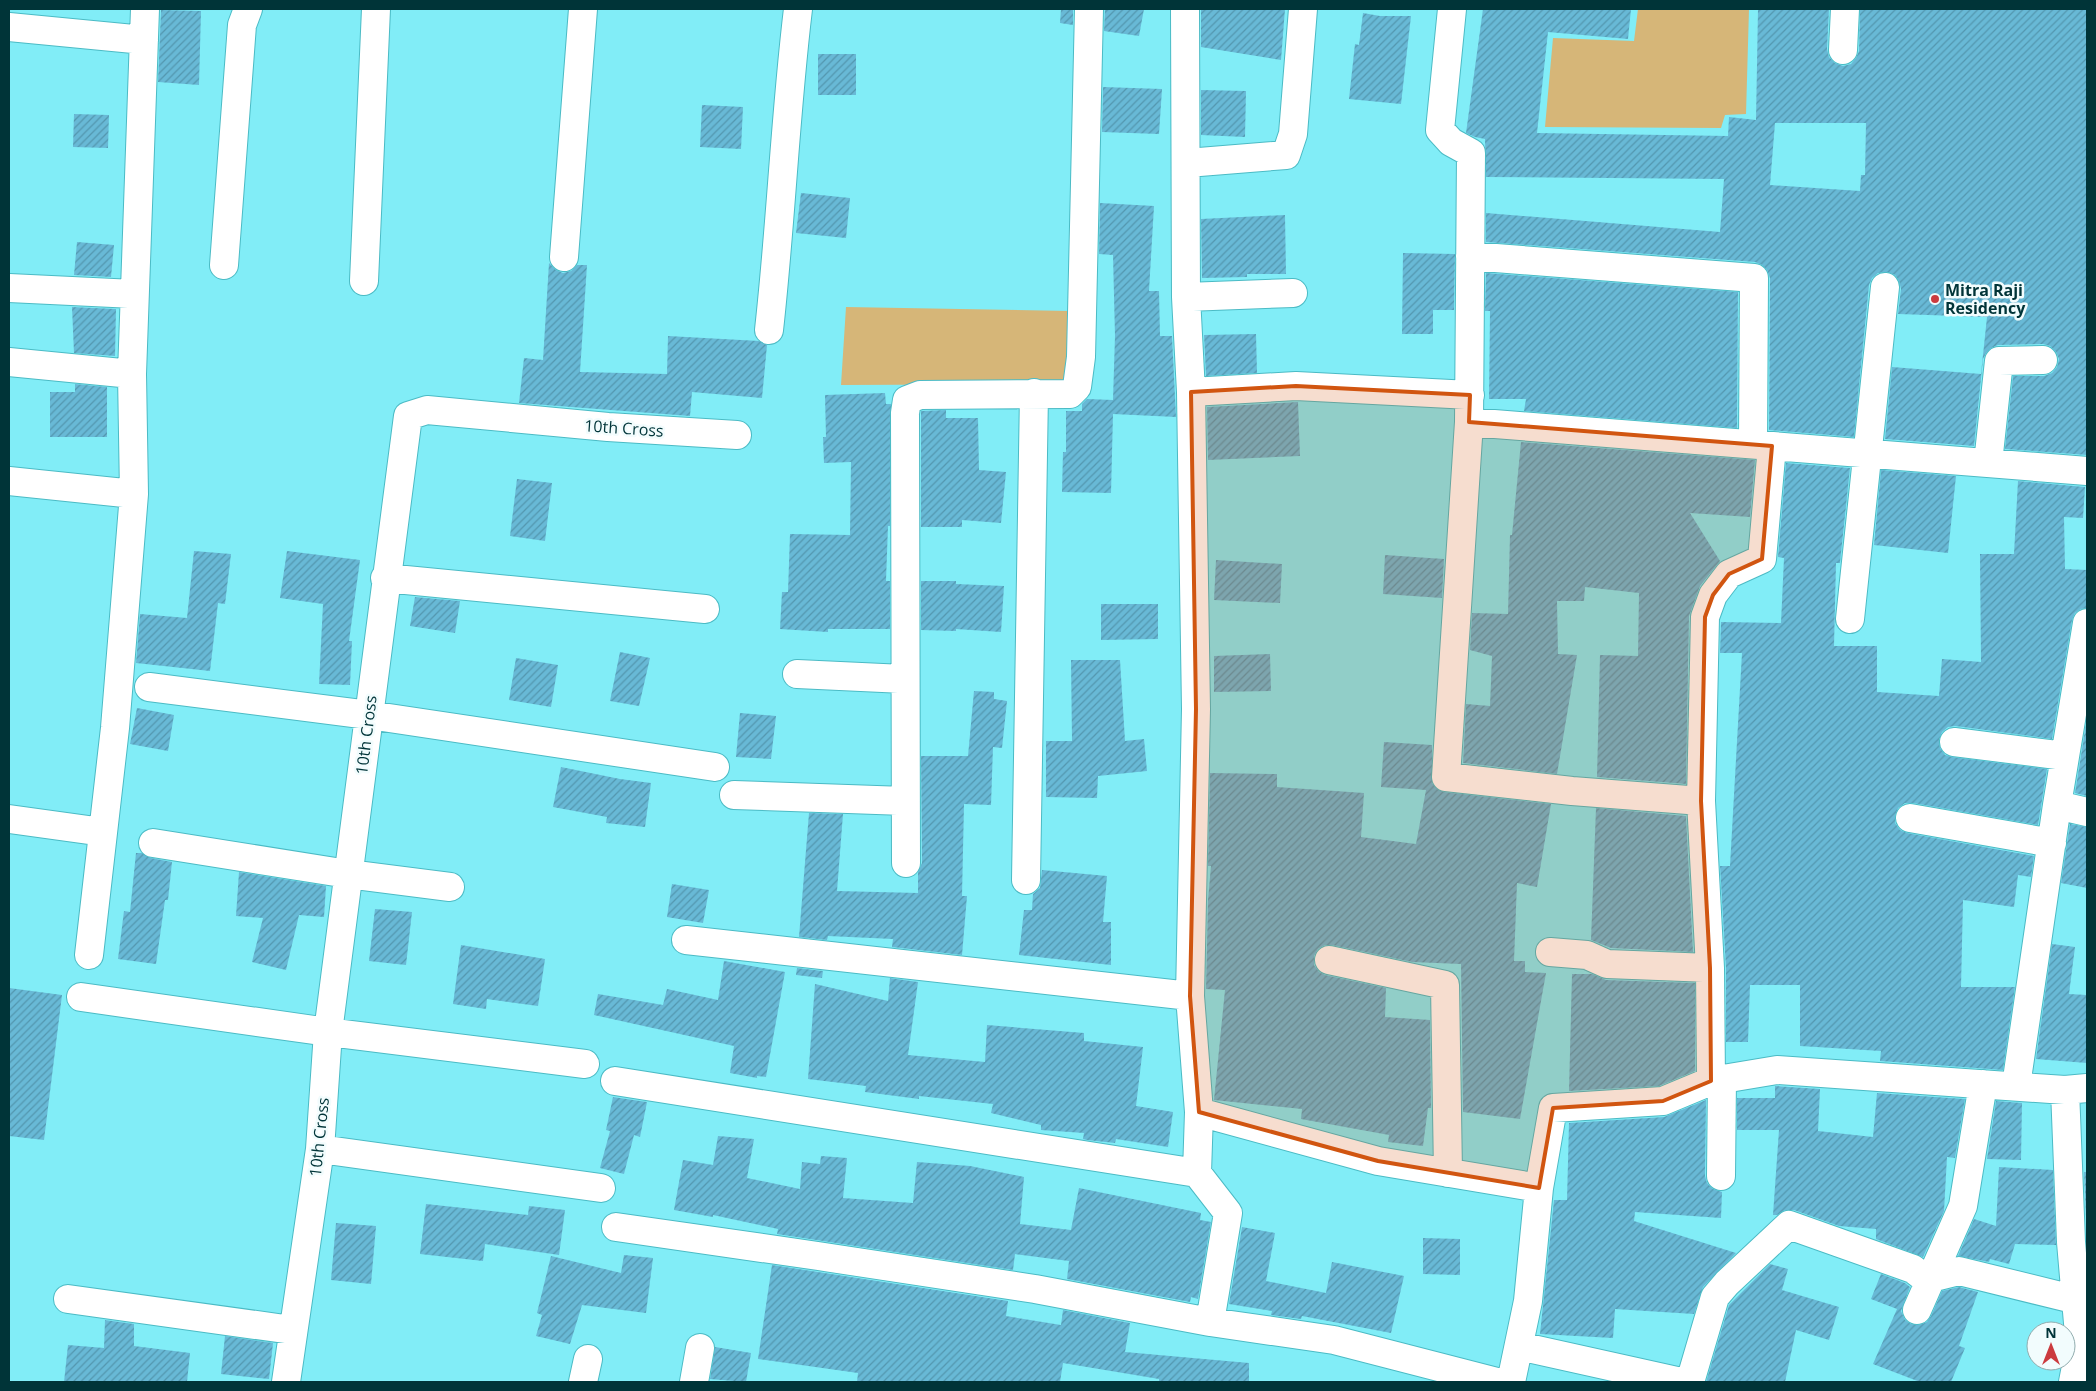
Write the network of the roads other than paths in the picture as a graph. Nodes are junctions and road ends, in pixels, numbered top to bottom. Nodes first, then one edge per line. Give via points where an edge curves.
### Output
1 (145, 9) edge
2 (248, 9) edge
3 (376, 9) edge
4 (583, 9) edge
5 (798, 9) edge
6 (1089, 9) edge
7 (1185, 9) edge
8 (1303, 9) edge
9 (1452, 9) edge
10 (1845, 9) edge
11 (9, 27) edge
12 (144, 40) junction
13 (1843, 50) dead end
14 (1187, 162) junction
15 (1470, 256) junction
16 (564, 257) dead end
17 (224, 265) dead end
18 (364, 281) dead end
19 (1885, 287) dead end
20 (9, 288) edge
21 (1293, 293) dead end
22 (134, 294) junction
23 (1186, 297) junction
24 (768, 330) dead end
25 (2043, 360) dead end
26 (9, 362) edge
27 (132, 374) junction
28 (1191, 392) junction
29 (1034, 393) junction
30 (1469, 408) junction
31 (737, 435) dead end
32 (1763, 445) junction
33 (1868, 455) junction
34 (1988, 464) junction
35 (2087, 471) edge
36 (9, 481) edge
37 (134, 494) junction
38 (385, 578) junction
39 (705, 609) dead end
40 (1850, 619) dead end
41 (2087, 623) edge
42 (797, 674) dead end
43 (904, 679) junction
44 (149, 687) dead end
45 (369, 715) junction
46 (1954, 742) dead end
47 (2065, 756) junction
48 (715, 766) dead end
49 (734, 795) dead end
50 (905, 801) junction
51 (1701, 801) junction
52 (2057, 805) junction
53 (2087, 812) edge
54 (1910, 818) dead end
55 (9, 819) edge
56 (103, 832) junction
57 (153, 843) dead end
58 (2052, 843) junction
59 (906, 863) dead end
60 (348, 874) junction
61 (1026, 880) dead end
62 (450, 887) dead end
63 (686, 940) dead end
64 (1550, 952) dead end
65 (89, 955) dead end
66 (1329, 960) dead end
67 (1710, 968) junction
68 (1190, 996) junction
69 (81, 997) dead end
70 (328, 1032) junction
71 (585, 1064) dead end
72 (1716, 1079) junction
73 (615, 1080) dead end
74 (1983, 1084) junction
75 (2016, 1086) junction
76 (2076, 1089) edge
77 (1199, 1112) junction
78 (320, 1148) junction
79 (1197, 1173) junction
80 (1448, 1173) junction
81 (1721, 1176) dead end
82 (2079, 1187) edge
83 (601, 1188) dead end
84 (1539, 1188) junction
85 (616, 1228) dead end
86 (1931, 1278) junction
87 (68, 1299) dead end
88 (2077, 1300) junction
89 (1917, 1310) dead end
90 (1210, 1322) junction
91 (292, 1330) junction
92 (1519, 1346) junction
93 (700, 1348) dead end
94 (286, 1382) edge
95 (694, 1382) edge
96 (1497, 1382) edge
97 (1511, 1382) edge
98 (1681, 1382) edge
99 (1690, 1382) edge
100 (2073, 1382) edge

1 - 12 street
2 - 17 street via 242,25
3 - 18 street
4 - 16 street
5 - 24 street via 789,88 778,253
6 - 29 street via 1081,357 1077,387 1070,394
7 - 14 street
8 - 14 street via 1293,134 1286,155
9 - 15 street via 1440,130 1451,142 1472,153
10 - 13 street
11 - 12 street
12 - 22 street
14 - 23 street
15 - 30 street
15 - 32 street via 1754,278
19 - 33 street
20 - 22 street
21 - 23 street
22 - 27 street
23 - 28 street
25 - 34 street via 1999,361
26 - 27 street
27 - 37 street
28 - 30 street via 1296,386
28 - 68 street via 1196,709
29 - 43 street via 920,396 907,400
29 - 61 street
30 - 32 street
30 - 51 street via 1446,777
31 - 38 street, 10th Cross via 428,410 408,416
32 - 33 street
32 - 51 street via 1762,559 1729,574 1713,595 1705,618
33 - 34 street
33 - 40 street
34 - 35 street
36 - 37 street
37 - 56 street
38 - 39 street
38 - 45 street, 10th Cross
41 - 47 street
42 - 43 street
43 - 50 street
44 - 45 street
45 - 48 street
45 - 60 street, 10th Cross
46 - 47 street
47 - 52 street
49 - 50 street
50 - 59 street
51 - 67 street
52 - 53 street
52 - 58 street
54 - 58 street
55 - 56 street
56 - 65 street
57 - 60 street
58 - 75 street
60 - 62 street
60 - 70 street, 10th Cross
63 - 68 street
64 - 67 street via 1587,955 1607,964
66 - 80 street via 1445,985
67 - 72 street
68 - 77 street
69 - 70 street
70 - 71 street
70 - 78 street, 10th Cross
72 - 74 street via 1777,1070
72 - 81 street
72 - 84 street via 1662,1101 1553,1108
73 - 79 street
74 - 75 street
74 - 86 street via 1963,1206
75 - 76 street
76 - 82 street
77 - 79 street
77 - 80 street via 1378,1160
78 - 83 street
78 - 91 street, 10th Cross
79 - 90 street via 1228,1213
80 - 84 street
82 - 88 street via 2071,1242
84 - 92 street via 1528,1302
85 - 90 street via 1035,1290
86 - 88 street via 1959,1271
86 - 89 street
86 - 99 street via 1789,1225 1715,1297
87 - 91 street
88 - 100 street via 2080,1346
90 - 96 street via 1334,1340
91 - 94 street, 10th Cross
92 - 97 street
92 - 98 street
93 - 95 street

